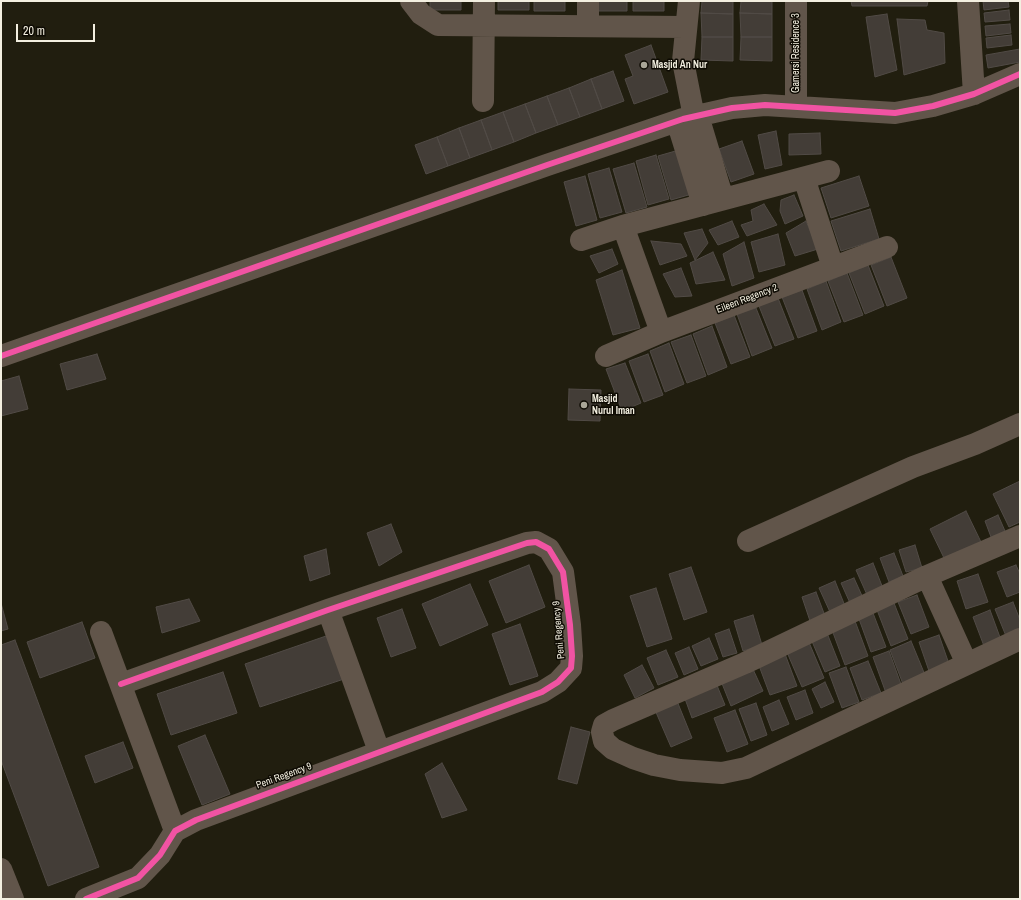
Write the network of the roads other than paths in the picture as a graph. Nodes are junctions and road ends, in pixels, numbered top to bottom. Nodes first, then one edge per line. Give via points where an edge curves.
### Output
1 (411, 1) edge
2 (484, 1) edge
3 (588, 1) edge
4 (689, 1) edge
5 (796, 1) edge
6 (968, 1) edge
7 (484, 26) junction
8 (588, 26) junction
9 (686, 27) junction
10 (1020, 74) edge
11 (974, 94) junction
12 (483, 101) dead end
13 (796, 105) junction
14 (690, 118) junction
15 (829, 171) dead end
16 (804, 178) junction
17 (713, 202) junction
18 (623, 226) junction
19 (581, 240) dead end
20 (887, 247) dead end
21 (833, 267) junction
22 (661, 332) junction
23 (1, 356) edge
24 (606, 356) dead end
25 (1020, 424) edge
26 (1020, 536) edge
27 (748, 541) dead end
28 (927, 576) junction
29 (328, 610) junction
30 (102, 632) dead end
31 (1020, 639) edge
32 (967, 664) junction
33 (121, 684) junction
34 (379, 752) junction
35 (175, 831) junction
36 (1, 869) edge
37 (13, 899) edge
38 (86, 899) edge

1 - 7 street via 420,14 438,26
2 - 7 street
3 - 8 street
4 - 9 street
5 - 13 street, Gamersi Residence 3
6 - 11 street
7 - 8 street
7 - 12 street
8 - 9 street
9 - 14 street via 683,61
10 - 11 street
11 - 13 street via 933,106 895,113
13 - 14 street via 745,107
14 - 17 street
14 - 23 street
15 - 16 street
16 - 17 street
16 - 21 street
17 - 18 street
18 - 19 street
18 - 22 street
20 - 21 street, Eileen Regency 2
21 - 22 street, Eileen Regency 2
22 - 24 street, Eileen Regency 2
25 - 27 street via 913,467
26 - 28 street
28 - 32 street
28 - 32 street via 745,663 613,720 604,725 604,741 613,749 654,765 680,770 722,773 746,768
29 - 33 street, Peni Regency 9
29 - 34 street
29 - 34 street, Peni Regency 9 via 527,543 536,542 549,549 562,572 572,656 571,668 558,682 542,692
30 - 33 street
31 - 32 street
33 - 35 street
34 - 35 street, Peni Regency 9 via 218,811
35 - 38 street via 160,855 138,878
36 - 37 street

